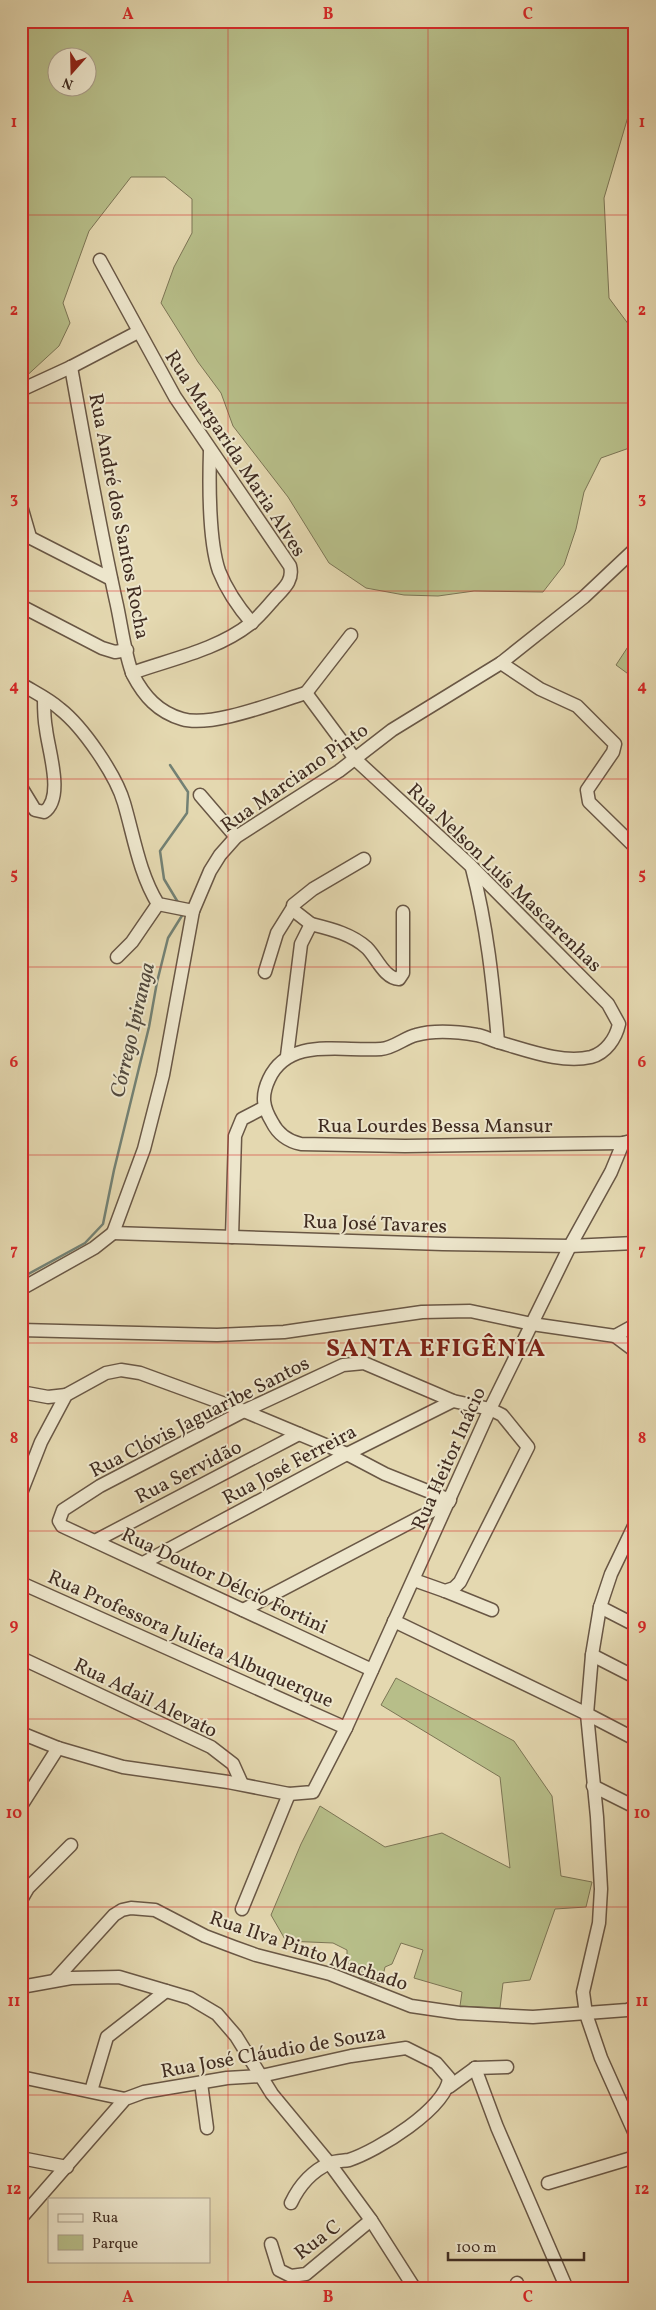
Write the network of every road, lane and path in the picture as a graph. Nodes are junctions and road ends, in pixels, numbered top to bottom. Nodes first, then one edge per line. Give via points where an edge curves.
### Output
1 (100, 260) dead end
2 (138, 332) junction
3 (71, 367) junction
4 (21, 390) edge
5 (210, 451) junction
6 (21, 506) edge
7 (26, 535) edge
8 (635, 549) edge
9 (111, 579) junction
10 (21, 606) edge
11 (252, 623) junction
12 (350, 635) dead end
13 (127, 650) junction
14 (501, 663) junction
15 (132, 673) junction
16 (21, 684) edge
17 (306, 693) junction
18 (44, 698) junction
19 (355, 759) junction
20 (21, 787) edge
21 (200, 795) dead end
22 (236, 837) junction
23 (635, 847) edge
24 (364, 859) dead end
25 (471, 866) junction
26 (158, 904) junction
27 (292, 909) junction
28 (191, 911) junction
29 (403, 912) dead end
30 (311, 924) junction
31 (117, 957) dead end
32 (265, 972) dead end
33 (498, 1042) junction
34 (288, 1056) junction
35 (263, 1108) junction
36 (629, 1142) edge
37 (113, 1233) junction
38 (232, 1237) junction
39 (635, 1243) edge
40 (570, 1246) junction
41 (21, 1289) edge
42 (532, 1324) junction
43 (635, 1325) edge
44 (21, 1330) edge
45 (615, 1336) junction
46 (635, 1351) edge
47 (21, 1392) edge
48 (66, 1395) junction
49 (454, 1401) junction
50 (490, 1409) junction
51 (244, 1412) junction
52 (299, 1434) junction
53 (347, 1454) junction
54 (21, 1493) edge
55 (449, 1501) junction
56 (635, 1524) edge
57 (62, 1526) joint
58 (95, 1541) junction
59 (143, 1563) junction
60 (414, 1580) junction
61 (21, 1583) edge
62 (445, 1592) junction
63 (600, 1607) junction
64 (244, 1610) junction
65 (492, 1610) dead end
66 (394, 1621) junction
67 (635, 1625) edge
68 (592, 1656) junction
69 (21, 1658) edge
70 (372, 1670) junction
71 (635, 1677) edge
72 (587, 1714) junction
73 (346, 1728) junction
74 (21, 1733) edge
75 (635, 1739) edge
76 (58, 1748) junction
77 (242, 1784) junction
78 (594, 1786) junction
79 (290, 1794) junction
80 (21, 1806) edge
81 (635, 1807) edge
82 (71, 1845) dead end
83 (25, 1885) edge
84 (21, 1900) edge
85 (242, 1909) dead end
86 (55, 1980) junction
87 (21, 1987) edge
88 (166, 1991) junction
89 (635, 2007) edge
90 (586, 2014) junction
91 (507, 2067) dead end
92 (475, 2068) junction
93 (261, 2076) junction
94 (21, 2077) edge
95 (449, 2082) junction
96 (201, 2083) junction
97 (91, 2091) junction
98 (125, 2099) junction
99 (207, 2128) dead end
100 (635, 2134) edge
101 (635, 2157) edge
102 (21, 2158) edge
103 (330, 2164) junction
104 (66, 2167) junction
105 (548, 2184) dead end
106 (291, 2203) dead end
107 (21, 2218) edge
108 (370, 2220) junction
109 (271, 2244) dead end
110 (411, 2288) edge
111 (567, 2289) edge

1 - 2 street, Rua Margarida Maria Alves
2 - 3 street
2 - 5 street, Rua Margarida Maria Alves
3 - 4 street
3 - 9 street, Rua André dos Santos Rocha
5 - 11 street via 217,564 231,596
5 - 11 street, Rua Margarida Maria Alves via 292,572 288,583
6 - 7 street
7 - 9 street
8 - 14 street, Rua Marciano Pinto via 584,596
9 - 13 street, Rua André dos Santos Rocha
10 - 13 street via 102,648 115,652
11 - 15 street, Rua Margarida Maria Alves via 220,642
12 - 17 street
13 - 15 street, Rua André dos Santos Rocha
14 - 19 street, Rua Marciano Pinto via 392,730
14 - 23 street via 540,689 577,706 615,744 587,790 589,802
15 - 17 street, Rua André dos Santos Rocha via 153,704 193,721 225,717
16 - 18 street
17 - 19 street, Rua Nelson Luís Mascarenhas
18 - 20 street via 54,771 53,796 48,809 44,812 35,810
18 - 26 street via 74,722 114,776 143,872
19 - 22 street, Rua Marciano Pinto
19 - 25 street, Rua Nelson Luís Mascarenhas
21 - 22 street
22 - 28 street, Rua Marciano Pinto via 210,871
24 - 27 street via 298,899
25 - 33 street via 491,956
25 - 33 street, Rua Nelson Luís Mascarenhas via 608,1004 619,1024 610,1045 593,1057 566,1059
26 - 28 street
26 - 31 street via 132,942
27 - 30 street
27 - 32 street via 277,933
28 - 37 street, Rua Marciano Pinto via 163,1075 144,1149
29 - 30 street via 403,974 399,980 390,976 355,938
30 - 34 street via 301,944
33 - 34 street, Rua Nelson Luís Mascarenhas via 478,1035 430,1033 416,1035 383,1049 306,1050
34 - 35 street via 273,1070
35 - 36 street, Rua Lourdes Bessa Mansur via 276,1130 285,1138 301,1144 405,1146
35 - 38 street via 242,1119 235,1136
36 - 40 street, Rua Heitor Inácio
37 - 38 street, Rua José Tavares
37 - 41 street via 94,1248
38 - 40 street, Rua José Tavares
39 - 40 street, Rua José Tavares
40 - 42 street, Rua Heitor Inácio
42 - 44 street via 470,1311 422,1312 284,1332 217,1335
42 - 45 street
42 - 50 street, Rua Heitor Inácio
43 - 45 street
45 - 46 street
47 - 48 street via 48,1397
48 - 51 street via 106,1372 121,1370 140,1373
48 - 54 street via 41,1442
49 - 50 street, Rua Clóvis Jaguaribe Santos
49 - 51 street, Rua Clóvis Jaguaribe Santos via 380,1369 355,1363 343,1365
49 - 53 street, Rua José Ferreira
50 - 55 street, Rua Heitor Inácio
50 - 62 street, Rua Clóvis Jaguaribe Santos via 502,1415 528,1446 460,1582
51 - 52 street
51 - 57 street, Rua Clóvis Jaguaribe Santos via 74,1500 60,1515
52 - 53 street
52 - 58 street, Rua Servidão
53 - 55 street
53 - 59 street, Rua José Ferreira
55 - 60 street, Rua Heitor Inácio
55 - 64 street
56 - 63 street via 611,1574
57 - 58 street, Rua Doutor Délcio Fortini
58 - 59 street, Rua Doutor Délcio Fortini
59 - 64 street, Rua Doutor Délcio Fortini
60 - 62 street
60 - 66 street, Rua Heitor Inácio
61 - 73 street, Rua Professora Julieta Albuquerque
62 - 65 street
63 - 67 street
63 - 68 street
64 - 70 street, Rua Doutor Délcio Fortini
66 - 70 street, Rua Heitor Inácio
66 - 72 street
68 - 71 street
68 - 72 street
69 - 77 street, Rua Adail Alevato via 211,1747 233,1764
70 - 73 street, Rua Heitor Inácio
72 - 75 street
72 - 78 street
73 - 79 street, Rua Heitor Inácio via 313,1792
74 - 76 street
76 - 77 street via 123,1767
76 - 80 street
77 - 79 street
78 - 81 street
78 - 90 street via 601,1888 599,1923 585,1981
79 - 85 street
82 - 83 street
83 - 84 street
86 - 87 street
86 - 88 street via 119,1977
86 - 90 street, Rua Ilva Pinto Machado via 114,1915 122,1910 140,1908 155,1910 205,1936 256,1955 330,1974 412,2006 533,2018
88 - 93 street via 190,1998 217,2014 236,2036
88 - 97 street via 107,2037
89 - 90 street, Rua Ilva Pinto Machado
90 - 100 street via 601,2058
91 - 92 street
92 - 95 street
92 - 111 street via 497,2128
93 - 95 street, Rua José Cláudio de Souza via 351,2056 406,2048 436,2063
93 - 96 street, Rua José Cláudio de Souza
93 - 103 street via 293,2122
94 - 97 street
95 - 103 street via 439,2101 392,2140 350,2160
96 - 98 street, Rua José Cláudio de Souza via 144,2092
96 - 99 street
97 - 98 street
98 - 104 street
101 - 105 street
102 - 104 street
103 - 106 street via 306,2180
103 - 108 street
104 - 107 street
108 - 109 street, Rua C via 306,2274 291,2276 279,2270
108 - 110 street

